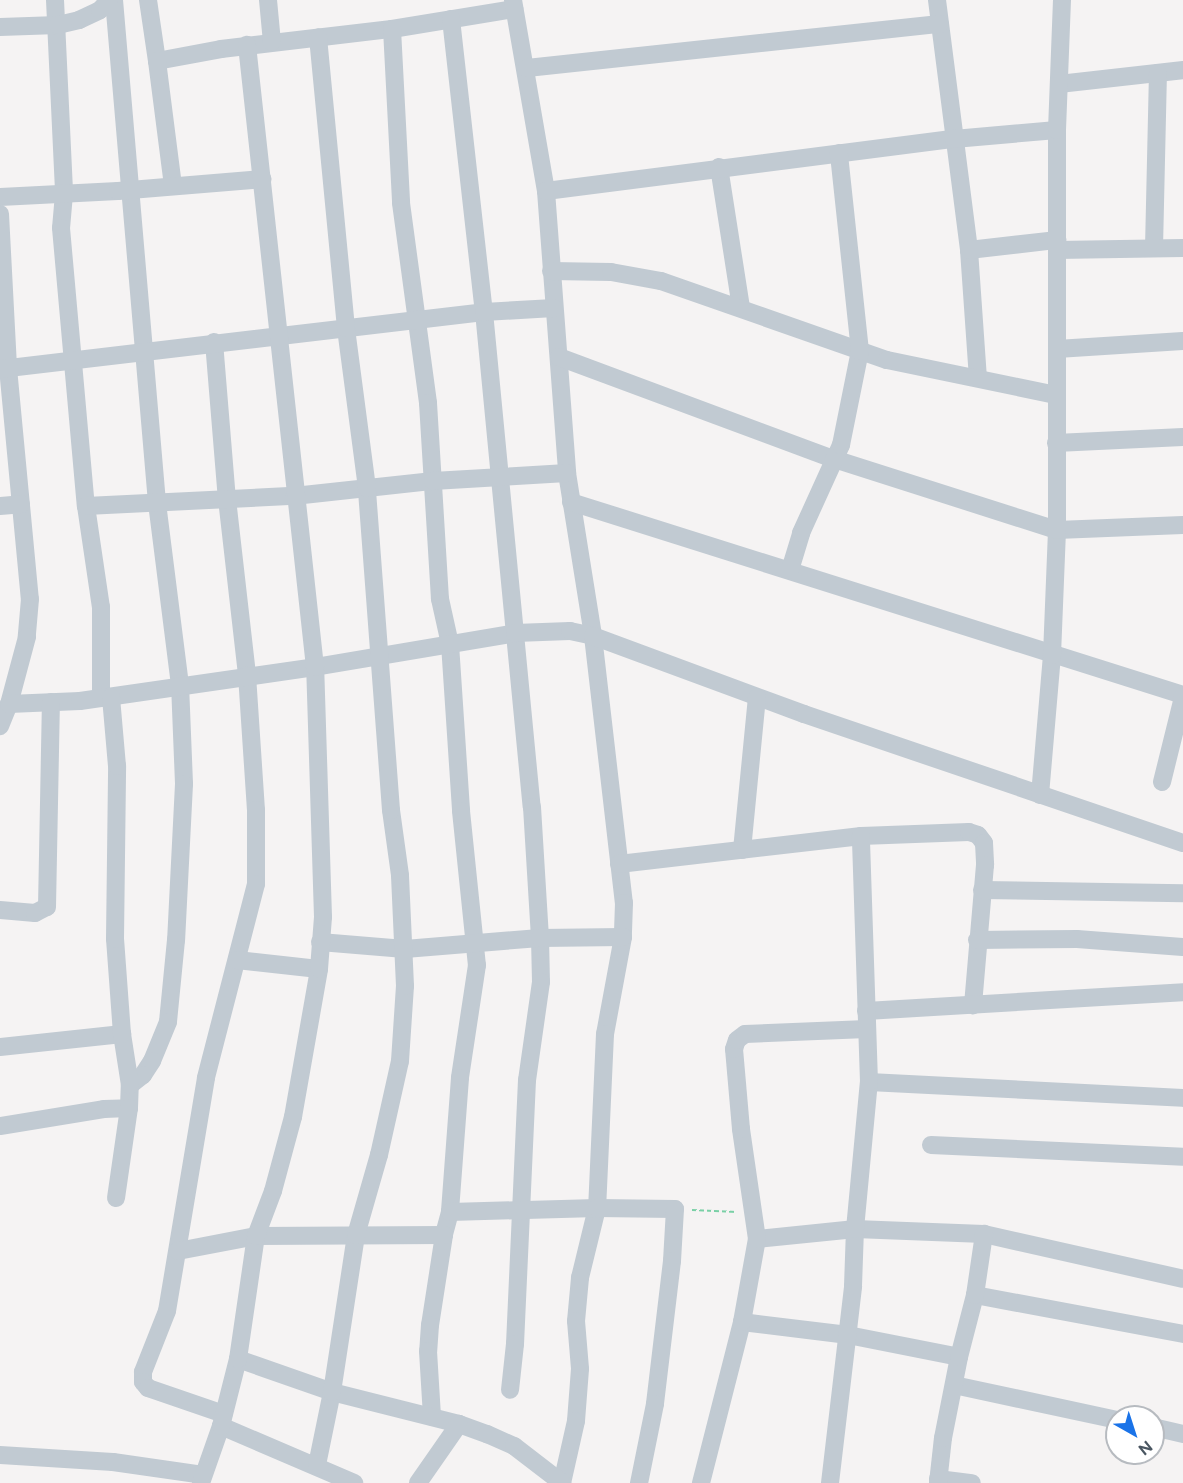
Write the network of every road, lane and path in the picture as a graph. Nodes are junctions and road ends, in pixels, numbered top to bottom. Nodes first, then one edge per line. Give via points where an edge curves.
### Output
1 (55, 0) edge
2 (109, 0) edge
3 (114, 0) edge
4 (148, 0) edge
5 (268, 0) edge
6 (937, 0) edge
7 (1062, 0) edge
8 (513, 5) edge
9 (451, 19) junction
10 (940, 24) junction
11 (58, 25) junction
12 (0, 27) edge
13 (392, 28) junction
14 (318, 37) junction
15 (272, 42) junction
16 (247, 45) junction
17 (157, 61) junction
18 (527, 68) junction
19 (1183, 70) edge
20 (1158, 73) junction
21 (1059, 84) junction
22 (1057, 130) junction
23 (954, 139) junction
24 (838, 153) junction
25 (719, 167) junction
26 (263, 179) junction
27 (173, 186) junction
28 (129, 190) junction
29 (546, 191) junction
30 (64, 194) junction
31 (0, 197) edge
32 (0, 214) edge
33 (1057, 245) junction
34 (1154, 248) junction
35 (1183, 248) edge
36 (969, 250) junction
37 (551, 271) junction
38 (741, 307) junction
39 (554, 308) junction
40 (484, 312) junction
41 (415, 320) junction
42 (346, 328) junction
43 (277, 336) junction
44 (1183, 341) edge
45 (214, 342) junction
46 (1057, 350) junction
47 (146, 351) junction
48 (860, 351) junction
49 (559, 357) junction
50 (75, 360) junction
51 (4, 368) edge
52 (978, 378) junction
53 (1056, 395) junction
54 (1183, 437) edge
55 (1056, 443) junction
56 (834, 459) junction
57 (567, 473) junction
58 (499, 478) junction
59 (433, 481) junction
60 (367, 488) junction
61 (294, 496) junction
62 (227, 499) junction
63 (571, 502) junction
64 (157, 503) junction
65 (21, 504) junction
66 (0, 506) edge
67 (86, 506) junction
68 (1183, 525) edge
69 (1057, 530) junction
70 (790, 570) junction
71 (514, 633) junction
72 (593, 636) junction
73 (450, 644) junction
74 (381, 655) junction
75 (1052, 655) junction
76 (315, 667) junction
77 (247, 675) junction
78 (180, 684) junction
79 (1183, 696) edge
80 (106, 697) junction
81 (756, 698) junction
82 (51, 702) junction
83 (9, 704) junction
84 (0, 726) edge
85 (1162, 782) dead end
86 (1040, 795) junction
87 (861, 836) junction
88 (1183, 843) edge
89 (742, 850) junction
90 (619, 864) junction
91 (982, 891) junction
92 (1183, 894) edge
93 (0, 910) edge
94 (540, 938) junction
95 (623, 938) junction
96 (977, 940) junction
97 (320, 942) junction
98 (474, 942) junction
99 (1183, 947) edge
100 (405, 949) junction
101 (237, 960) junction
102 (319, 969) junction
103 (1183, 992) edge
104 (973, 1005) junction
105 (867, 1020) junction
106 (122, 1035) junction
107 (1, 1043) edge
108 (869, 1082) junction
109 (130, 1085) junction
110 (1183, 1098) edge
111 (129, 1108) junction
112 (0, 1126) edge
113 (931, 1145) dead end
114 (1183, 1157) edge
115 (116, 1198) dead end
116 (597, 1208) junction
117 (675, 1209) junction
118 (521, 1210) junction
119 (450, 1212) junction
120 (752, 1213) junction
121 (855, 1229) junction
122 (984, 1234) junction
123 (356, 1235) junction
124 (444, 1235) junction
125 (256, 1236) junction
126 (757, 1239) junction
127 (178, 1251) junction
128 (1183, 1279) edge
129 (975, 1294) junction
130 (742, 1322) junction
131 (1183, 1334) edge
132 (848, 1335) junction
133 (958, 1357) junction
134 (238, 1359) junction
135 (954, 1385) junction
136 (510, 1390) dead end
137 (332, 1392) junction
138 (432, 1417) junction
139 (1105, 1417) edge
140 (223, 1420) junction
141 (459, 1424) junction
142 (1165, 1430) edge
143 (1183, 1434) edge
144 (0, 1455) edge
145 (317, 1465) junction
146 (202, 1479) edge
147 (938, 1481) edge
148 (354, 1483) edge
149 (418, 1483) edge
150 (562, 1483) edge
151 (639, 1483) edge
152 (701, 1483) edge
153 (830, 1483) edge
154 (972, 1483) edge

1 - 11 street
2 - 11 street via 100,10
3 - 28 street
4 - 17 street
5 - 15 street
6 - 10 street
7 - 21 street
8 - 9 street
8 - 18 street
9 - 13 street
9 - 40 street
10 - 18 street
10 - 23 street
11 - 12 street
11 - 30 street
13 - 14 street
13 - 41 street via 401,203
14 - 15 street
14 - 42 street
15 - 16 street
16 - 17 street
16 - 26 street
17 - 27 street
18 - 29 street
19 - 20 street
20 - 21 street
20 - 34 street
21 - 22 street
22 - 23 street
22 - 33 street
23 - 24 street
23 - 36 street
24 - 25 street
24 - 48 street
25 - 29 street
25 - 38 street
26 - 27 street
26 - 43 street
27 - 28 street
28 - 30 street
28 - 47 street
29 - 37 street
30 - 31 street
30 - 50 street via 61,228
32 - 51 street
33 - 34 street
33 - 36 street
33 - 46 street
34 - 35 street
36 - 52 street
37 - 38 street via 629,274
37 - 39 street
38 - 48 street
39 - 40 street
39 - 49 street
40 - 41 street
40 - 58 street
41 - 42 street
41 - 59 street via 428,403
42 - 43 street
42 - 60 street
43 - 45 street
43 - 61 street
44 - 46 street
45 - 47 street
45 - 62 street
46 - 53 street
47 - 50 street
47 - 64 street
48 - 52 street
48 - 56 street via 841,445
49 - 56 street
49 - 57 street
50 - 51 street
50 - 67 street
51 - 65 street
52 - 53 street
53 - 55 street
54 - 55 street
55 - 69 street
56 - 69 street
56 - 70 street via 801,532
57 - 58 street
57 - 63 street
58 - 59 street
58 - 71 street
59 - 60 street
59 - 73 street via 440,599
60 - 61 street
60 - 74 street
61 - 62 street
61 - 76 street
62 - 64 street
62 - 77 street
63 - 70 street
63 - 72 street
64 - 67 street
64 - 78 street
65 - 66 street
65 - 83 street via 30,617
67 - 80 street via 101,607
68 - 69 street
69 - 75 street
70 - 75 street
71 - 72 street via 555,630
71 - 73 street
71 - 94 street via 532,807
72 - 81 street
72 - 90 street
73 - 74 street
73 - 98 street
74 - 76 street
74 - 100 street
75 - 79 street
75 - 86 street
76 - 77 street
76 - 97 street via 323,917
77 - 78 street
77 - 101 street via 256,810 256,884
78 - 80 street
78 - 109 street via 184,784 168,1022 152,1061
79 - 85 street
80 - 82 street
80 - 106 street via 117,766 115,939
81 - 86 street
81 - 89 street
82 - 83 street
82 - 93 street via 47,907 35,913
83 - 84 street
86 - 88 street
87 - 89 street
87 - 91 street via 969,832 978,835 984,843
87 - 105 street
89 - 90 street
90 - 95 street
91 - 92 street
91 - 96 street
94 - 95 street
94 - 98 street
94 - 118 street via 541,982 527,1080
95 - 116 street via 604,1034
96 - 99 street via 1077,939
96 - 104 street
97 - 100 street
97 - 102 street
98 - 100 street
98 - 119 street via 477,965 460,1078
100 - 123 street via 400,1061
101 - 102 street
101 - 127 street via 206,1078
102 - 125 street via 293,1117
103 - 104 street
104 - 105 street
105 - 108 street
105 - 120 street via 746,1034 737,1040 735,1060
106 - 107 street
106 - 109 street
108 - 110 street
108 - 121 street
109 - 111 street
111 - 112 street
111 - 115 street
113 - 114 street
116 - 117 street
116 - 118 street
116 - 150 street via 580,1278 576,1421
117 - 120 path
117 - 151 street via 655,1404
118 - 119 street
118 - 136 street
119 - 124 street
120 - 126 street
121 - 122 street
121 - 126 street
121 - 132 street
122 - 128 street
122 - 129 street
123 - 124 street
123 - 125 street
123 - 137 street
124 - 138 street via 428,1351
125 - 127 street
125 - 134 street
126 - 130 street
127 - 140 street via 167,1311 143,1372 144,1382 155,1392
129 - 131 street
129 - 133 street
130 - 132 street
130 - 152 street
132 - 133 street
132 - 153 street
133 - 135 street
134 - 137 street
134 - 140 street
135 - 139 street
135 - 147 street
137 - 138 street
137 - 145 street
138 - 141 street
140 - 145 street
140 - 146 street
141 - 149 street
141 - 150 street via 514,1446
142 - 143 street
144 - 146 street via 113,1462
145 - 148 street
147 - 154 street

